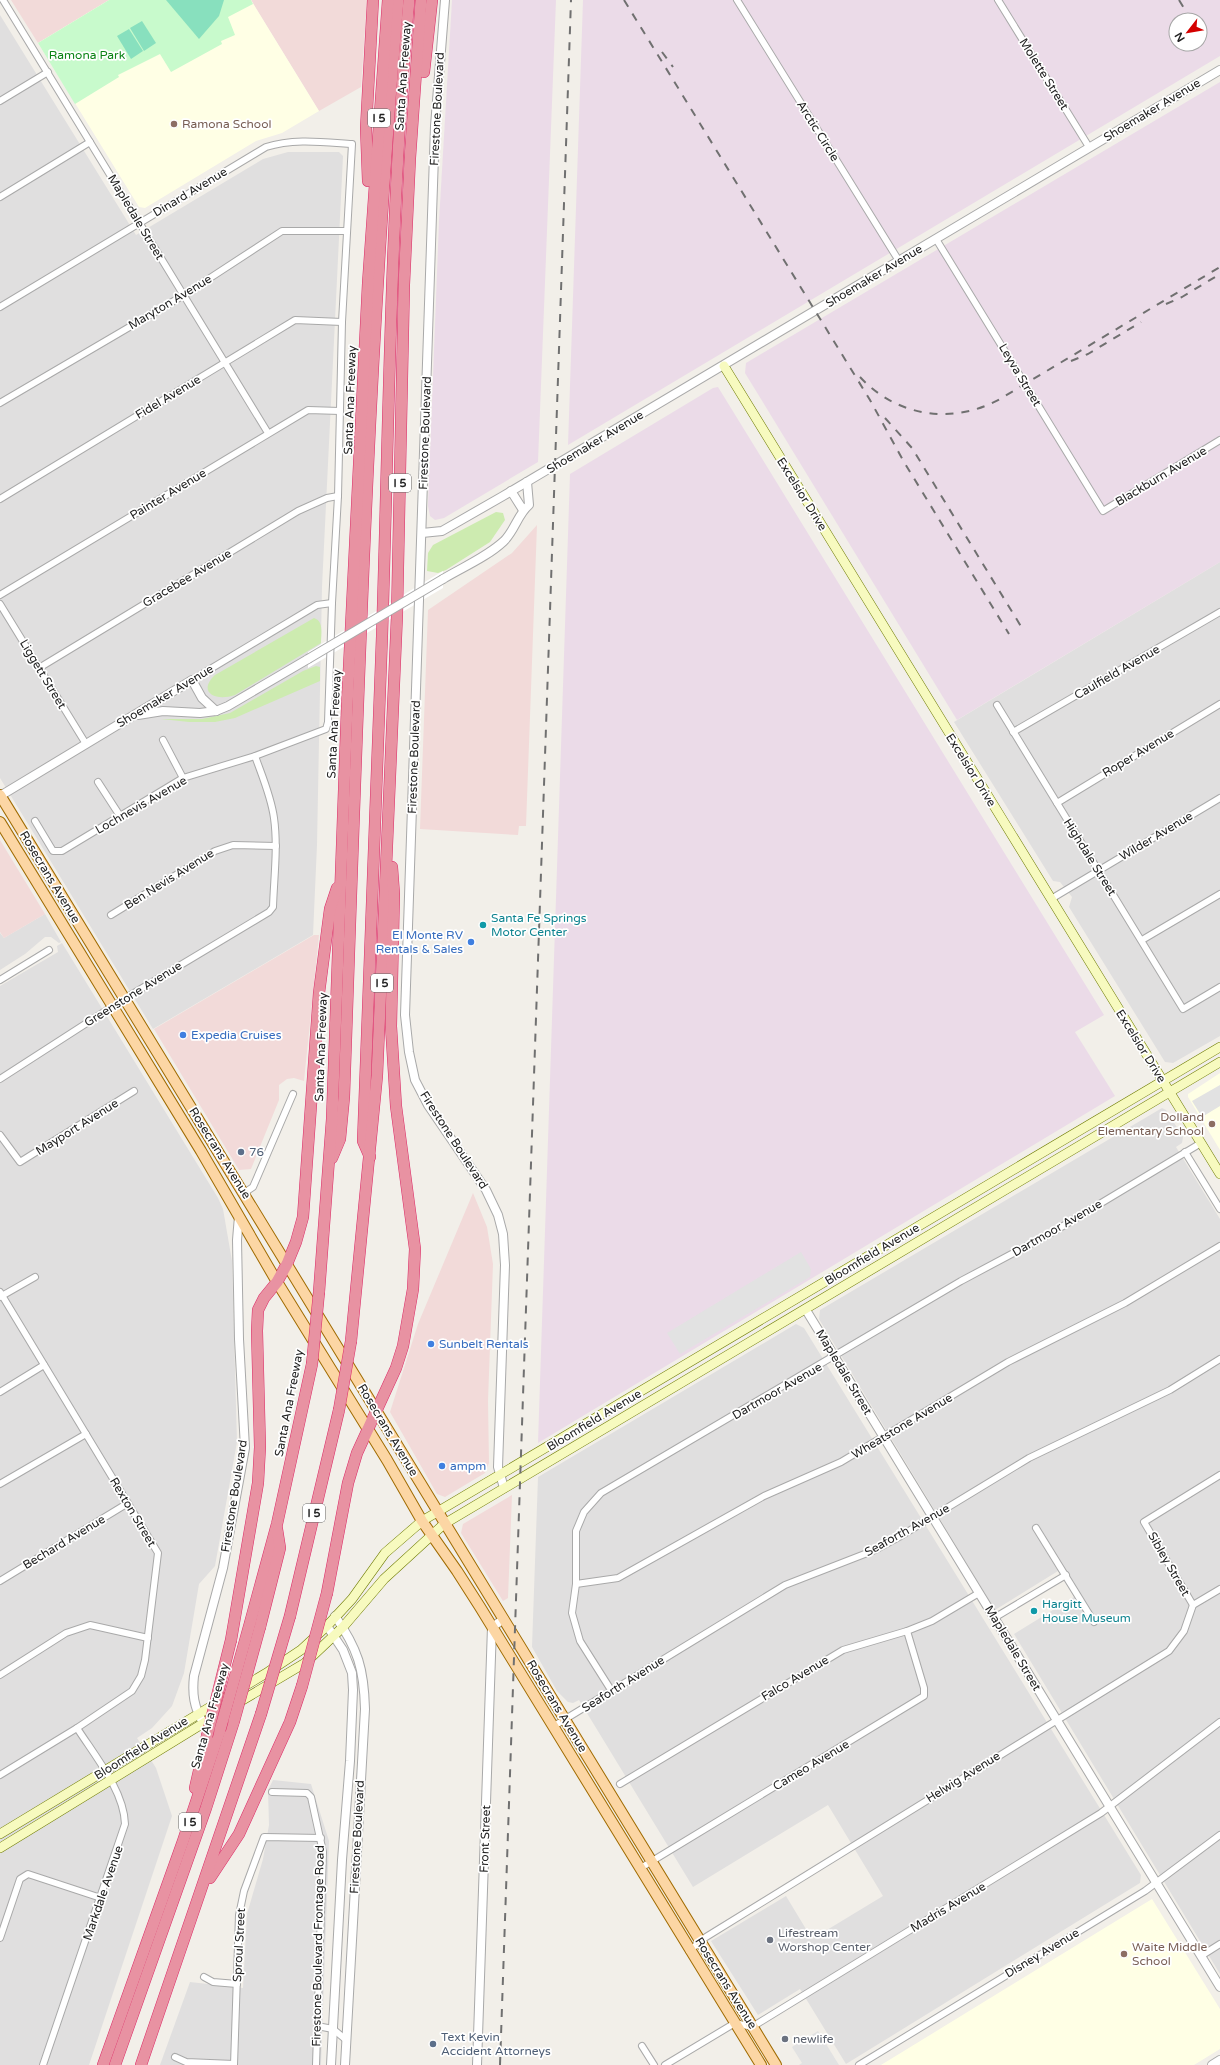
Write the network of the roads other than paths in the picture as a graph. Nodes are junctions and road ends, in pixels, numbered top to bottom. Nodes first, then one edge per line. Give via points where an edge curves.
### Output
1 (374, 0) edge
2 (388, 0) edge
3 (398, 0) edge
4 (410, 0) edge
5 (421, 0) edge
6 (432, 0) edge
7 (445, 0) edge
8 (737, 0) edge
9 (998, 0) edge
10 (3, 3) edge
11 (1220, 70) edge
12 (48, 72) junction
13 (0, 101) edge
14 (90, 142) junction
15 (1089, 148) junction
16 (410, 158) junction
17 (0, 197) edge
18 (139, 222) junction
19 (346, 231) junction
20 (370, 235) junction
21 (936, 239) junction
22 (899, 261) junction
23 (184, 296) junction
24 (0, 307) edge
25 (342, 322) junction
26 (225, 362) junction
27 (724, 366) junction
28 (0, 403) edge
29 (340, 411) junction
30 (268, 433) junction
31 (1220, 440) edge
32 (527, 482) junction
33 (511, 491) junction
34 (338, 496) junction
35 (0, 499) edge
36 (523, 510) junction
37 (1102, 511) joint
38 (422, 533) junction
39 (0, 595) edge
40 (332, 603) junction
41 (0, 604) edge
42 (1220, 612) edge
43 (39, 668) junction
44 (192, 680) junction
45 (1220, 704) edge
46 (997, 705) dead end
47 (216, 711) junction
48 (133, 716) junction
49 (1013, 732) junction
50 (163, 740) dead end
51 (86, 744) junction
52 (255, 756) junction
53 (183, 778) junction
54 (98, 782) dead end
55 (0, 796) edge
56 (1220, 798) edge
57 (1057, 803) junction
58 (389, 808) junction
59 (120, 816) junction
60 (35, 821) dead end
61 (0, 822) edge
62 (276, 846) junction
63 (1098, 871) junction
64 (341, 878) junction
65 (1220, 894) edge
66 (1051, 899) junction
67 (111, 915) dead end
68 (1142, 940) junction
69 (49, 950) dead end
70 (0, 980) edge
71 (1220, 987) edge
72 (124, 999) junction
73 (112, 1006) junction
74 (1220, 1047) edge
75 (1220, 1062) edge
76 (164, 1063) junction
77 (151, 1071) junction
78 (0, 1079) edge
79 (1163, 1081) junction
80 (181, 1090) junction
81 (134, 1091) dead end
82 (1170, 1092) junction
83 (293, 1094) dead end
84 (169, 1099) junction
85 (200, 1122) junction
86 (188, 1130) junction
87 (0, 1135) edge
88 (1201, 1143) junction
89 (1186, 1152) junction
90 (370, 1158) junction
91 (329, 1164) junction
92 (1220, 1174) edge
93 (244, 1193) junction
94 (1220, 1209) edge
95 (239, 1216) junction
96 (1220, 1246) edge
97 (287, 1264) junction
98 (838, 1274) junction
99 (35, 1277) dead end
100 (853, 1280) junction
101 (277, 1282) junction
102 (837, 1290) junction
103 (810, 1292) junction
104 (1, 1295) edge
105 (791, 1303) junction
106 (806, 1310) junction
107 (835, 1357) junction
108 (1220, 1359) edge
109 (44, 1365) junction
110 (0, 1392) edge
111 (376, 1411) junction
112 (369, 1430) junction
113 (86, 1434) junction
114 (884, 1437) junction
115 (500, 1476) junction
116 (1220, 1476) edge
117 (0, 1484) edge
118 (504, 1488) junction
119 (128, 1503) junction
120 (437, 1512) junction
121 (932, 1517) junction
122 (422, 1521) junction
123 (444, 1524) junction
124 (1036, 1528) dead end
125 (431, 1535) junction
126 (1066, 1575) junction
127 (0, 1581) edge
128 (576, 1584) junction
129 (1220, 1589) edge
130 (979, 1593) junction
131 (1193, 1605) junction
132 (336, 1616) junction
133 (994, 1618) junction
134 (504, 1619) junction
135 (1094, 1622) dead end
136 (255, 1625) junction
137 (327, 1626) junction
138 (343, 1627) junction
139 (492, 1627) junction
140 (906, 1631) junction
141 (335, 1636) junction
142 (148, 1638) junction
143 (0, 1674) edge
144 (611, 1690) junction
145 (197, 1713) junction
146 (565, 1719) junction
147 (1056, 1719) junction
148 (1220, 1722) edge
149 (203, 1723) junction
150 (554, 1726) junction
151 (77, 1728) junction
152 (104, 1771) junction
153 (0, 1775) edge
154 (110, 1781) junction
155 (620, 1784) dead end
156 (272, 1792) dead end
157 (1110, 1807) junction
158 (0, 1834) edge
159 (1220, 1835) edge
160 (321, 1838) junction
161 (183, 1841) junction
162 (0, 1848) edge
163 (651, 1861) junction
164 (639, 1869) junction
165 (1157, 1883) junction
166 (202, 1892) junction
167 (101, 1898) junction
168 (0, 1938) edge
169 (700, 1941) junction
170 (1220, 1944) edge
171 (689, 1950) junction
172 (1201, 1956) junction
173 (204, 1977) dead end
174 (237, 1984) junction
175 (1220, 1987) edge
176 (735, 2023) junction
177 (317, 2026) junction
178 (752, 2026) junction
179 (333, 2029) junction
180 (345, 2039) junction
181 (642, 2046) dead end
182 (175, 2057) dead end
183 (1220, 2060) edge
184 (44, 2065) edge
185 (103, 2065) edge
186 (115, 2065) edge
187 (142, 2065) edge
188 (234, 2065) edge
189 (316, 2065) edge
190 (331, 2065) edge
191 (345, 2065) edge
192 (477, 2065) edge
193 (654, 2065) edge
194 (665, 2065) edge
195 (760, 2065) edge
196 (776, 2065) edge
197 (858, 2065) edge
198 (1212, 2065) edge

1 - 20 highway via 366,128
2 - 20 highway, Santa Ana Freeway / I 5
3 - 91 highway via 374,358 354,784 344,1097 340,1139
4 - 90 highway via 397,159 388,363 382,637 363,1141
5 - 16 highway, Santa Ana Freeway / I 5
6 - 16 highway via 422,87
7 - 38 street, Firestone Boulevard via 435,126
8 - 22 street, Arctic Circle
9 - 15 street, Molette Street
10 - 12 street, Mapledale Street
11 - 15 street, Shoemaker Avenue
12 - 13 street
12 - 14 street, Mapledale Street
14 - 17 street
14 - 18 street, Mapledale Street
15 - 21 street, Shoemaker Avenue
16 - 58 highway, Santa Ana Freeway / I 5
18 - 19 street, Dinard Avenue via 266,148 301,141 352,144
18 - 23 street, Mapledale Street
18 - 24 street, Dinard Avenue
19 - 23 street, Maryton Avenue via 282,231
19 - 25 street
20 - 64 highway, Santa Ana Freeway / I 5
21 - 22 street, Shoemaker Avenue
21 - 37 street, Leyva Street
22 - 27 street, Shoemaker Avenue
23 - 26 street, Mapledale Street
23 - 28 street, Maryton Avenue
25 - 26 street, Fidel Avenue via 295,320
25 - 29 street
26 - 30 street, Mapledale Street
26 - 35 street, Fidel Avenue
27 - 32 street, Shoemaker Avenue
27 - 66 main road, Excelsior Drive
29 - 30 street, Painter Avenue via 308,410
29 - 34 street
30 - 39 street, Painter Avenue
31 - 37 street, Blackburn Avenue
32 - 33 street, Shoemaker Avenue
32 - 36 street via 529,505
33 - 36 street
33 - 38 street, Shoemaker Avenue via 442,531
34 - 40 street
34 - 43 street, Gracebee Avenue via 298,511
36 - 47 street, bridge via 503,541 308,659
38 - 115 street, Firestone Boulevard via 406,1023 415,1080 428,1105 486,1190 498,1215 503,1234 505,1265
40 - 44 street, Shoemaker Avenue via 319,604
40 - 52 street, Lochnevis Avenue via 326,729
41 - 43 street, Liggett Street
42 - 49 street, Caulfield Avenue
43 - 51 street, Liggett Street
44 - 47 street via 202,698
44 - 48 street, Shoemaker Avenue
45 - 57 street, Roper Avenue
46 - 49 street, Highdale Street
47 - 48 street via 163,711
48 - 51 street, Shoemaker Avenue
49 - 57 street, Highdale Street
50 - 53 street
51 - 55 street, Shoemaker Avenue
52 - 53 street, Lochnevis Avenue
52 - 62 street via 270,800
53 - 59 street, Lochnevis Avenue
54 - 59 street
55 - 72 main road, Rosecrans Avenue
56 - 63 street, Wilder Avenue
57 - 63 street, Highdale Street
58 - 90 highway, Santa Ana Freeway / I 5 via 377,1076
58 - 111 highway via 394,894 391,1026 396,1106 415,1249 413,1289 403,1346
59 - 60 street, Lochnevis Avenue via 67,849 57,852 53,851
61 - 73 main road, Rosecrans Avenue
62 - 67 street, Ben Nevis Avenue via 233,845 215,851
62 - 72 street, Greenstone Avenue via 273,907 269,912
63 - 66 street, Wilder Avenue
63 - 68 street, Highdale Street
64 - 91 highway, Santa Ana Freeway / I 5
64 - 97 highway via 330,909 319,993 303,1217
65 - 68 street
66 - 79 main road, Excelsior Drive
68 - 71 street, Highdale Street via 1183,1009
69 - 70 street
72 - 73 street, Greenstone Avenue
72 - 76 main road, Rosecrans Avenue
73 - 77 main road, Rosecrans Avenue
73 - 78 street, Greenstone Avenue
74 - 79 main road, Bloomfield Avenue
75 - 82 main road, Bloomfield Avenue
76 - 77 main road
76 - 80 main road, Rosecrans Avenue
77 - 84 main road, Rosecrans Avenue
79 - 82 main road, Excelsior Drive
79 - 98 main road, Bloomfield Avenue
80 - 84 main road
80 - 85 main road, Rosecrans Avenue
81 - 87 street, Mayport Avenue via 20,1162
82 - 88 main road, Excelsior Drive
82 - 100 main road, Bloomfield Avenue
83 - 93 street via 253,1187
84 - 86 main road, Rosecrans Avenue
85 - 86 main road
85 - 93 main road, Rosecrans Avenue
86 - 95 main road, Rosecrans Avenue
88 - 89 street, Dartmoor Avenue
88 - 92 main road, Excelsior Drive
89 - 94 street
89 - 107 street, Dartmoor Avenue via 1053,1232 961,1281
90 - 166 highway, Santa Ana Freeway / I 5, bridge via 351,1340 339,1410 290,1616 261,1714
91 - 136 highway, Santa Ana Freeway / I 5, bridge via 312,1364
93 - 97 main road, Rosecrans Avenue
95 - 101 main road, Rosecrans Avenue
95 - 145 street, Firestone Boulevard via 239,1339 245,1448 223,1568 194,1676 192,1694
96 - 114 street, Wheatstone Avenue via 1125,1303 1008,1362
97 - 101 highway
97 - 111 main road, Rosecrans Avenue
98 - 100 main road
98 - 102 main road
98 - 103 main road, Bloomfield Avenue
99 - 104 street
100 - 102 main road, Bloomfield Avenue
101 - 112 main road, Rosecrans Avenue
101 - 161 highway, bridge via 258,1310 258,1483 231,1640
102 - 106 main road, Bloomfield Avenue
103 - 105 main road, Bloomfield Avenue
103 - 106 main road via 806,1300
104 - 109 street, Rexton Street
105 - 106 main road
105 - 115 main road, Bloomfield Avenue
106 - 107 street, Mapledale Street
106 - 118 main road, Bloomfield Avenue
107 - 114 street, Mapledale Street
107 - 128 street, Dartmoor Avenue via 601,1493 584,1512 576,1531
108 - 121 street, Seaforth Avenue via 1170,1390 1029,1458
109 - 110 street
109 - 113 street, Rexton Street
111 - 112 highway
111 - 120 main road, Rosecrans Avenue
112 - 122 main road, Rosecrans Avenue
112 - 166 highway, bridge via 357,1453 348,1483 327,1593 290,1722 239,1834
113 - 117 street
113 - 119 street, Rexton Street
114 - 121 street, Mapledale Street
114 - 128 street, Wheatstone Avenue via 841,1462 764,1496 618,1578
115 - 118 street, Firestone Boulevard
115 - 120 main road, Bloomfield Avenue
116 - 131 street, Sibley Street via 1144,1522
118 - 123 main road, Bloomfield Avenue
119 - 127 street, Bechard Avenue
119 - 142 street, Rexton Street via 158,1553
120 - 122 main road, Bloomfield Avenue
120 - 123 main road, Rosecrans Avenue
121 - 130 street, Mapledale Street
121 - 144 street, Seaforth Avenue via 875,1550 785,1585
122 - 125 main road, Rosecrans Avenue
122 - 132 main road, Bloomfield Avenue via 385,1553 352,1599
123 - 125 main road, Bloomfield Avenue
123 - 134 main road, Rosecrans Avenue
124 - 126 street
125 - 138 main road, Bloomfield Avenue via 384,1579
125 - 139 main road, Rosecrans Avenue
126 - 133 street
126 - 135 street
128 - 144 street, Dartmoor Avenue via 572,1613 580,1641
129 - 131 street
130 - 133 street, Mapledale Street
130 - 140 street, Falco Avenue via 932,1621
131 - 147 street, Helwig Avenue via 1184,1630 1169,1650
132 - 137 main road, Bloomfield Avenue
132 - 138 street, Firestone Boulevard
133 - 147 street, Mapledale Street
134 - 139 street
134 - 146 main road, Rosecrans Avenue
136 - 161 highway, Santa Ana Freeway / I 5, bridge
136 - 186 highway, bridge via 234,1721
137 - 141 street, Firestone Boulevard
137 - 145 main road, Bloomfield Avenue via 301,1650
138 - 141 main road, Bloomfield Avenue
138 - 180 street, Firestone Boulevard via 362,1668 365,1709
139 - 150 main road, Rosecrans Avenue
139 - 192 street, Front Street
140 - 155 street, Falco Avenue via 843,1650
140 - 163 street, Cameo Avenue via 924,1688 924,1696
141 - 149 main road, Bloomfield Avenue via 305,1663
141 - 179 street, Firestone Boulevard via 352,1673 352,1698
142 - 143 street via 90,1625 66,1633
142 - 151 street, Rexton Street via 141,1676 132,1691
144 - 146 street, Seaforth Avenue
145 - 149 street, Firestone Boulevard
145 - 152 main road, Bloomfield Avenue
146 - 150 street, Seaforth Avenue
146 - 163 main road, Rosecrans Avenue
147 - 157 street, Mapledale Street
147 - 169 street, Helwig Avenue
148 - 157 street, Madris Avenue
149 - 154 main road, Bloomfield Avenue
150 - 164 main road, Rosecrans Avenue
151 - 152 street, Markdale Avenue
151 - 153 street, Rexton Street
152 - 154 street, Markdale Avenue
152 - 158 main road, Bloomfield Avenue
154 - 162 main road, Bloomfield Avenue
154 - 167 street, Markdale Avenue via 121,1799 125,1824
156 - 160 street, Firestone Boulevard Frontage Road via 307,1793 311,1797
157 - 165 street, Mapledale Street
157 - 178 street, Madris Avenue
159 - 165 street, Disney Avenue
160 - 174 street, Sproul Street via 264,1837 244,1891 239,1915
160 - 177 street, Firestone Boulevard Frontage Road via 323,1852
161 - 185 highway, Santa Ana Freeway / I 5
163 - 164 street, Cameo Avenue
163 - 169 main road, Rosecrans Avenue
164 - 171 main road, Rosecrans Avenue
165 - 172 street, Mapledale Street
165 - 197 street, Disney Avenue
166 - 187 highway, Santa Ana Freeway / I 5
167 - 168 street via 28,1874 20,1879
167 - 184 street, Markdale Avenue
169 - 171 street, Helwig Avenue
169 - 178 main road, Rosecrans Avenue
170 - 172 street
171 - 176 main road, Rosecrans Avenue
172 - 175 street, Mapledale Street
173 - 174 street via 214,1982
174 - 188 street, Sproul Street
176 - 178 street
176 - 194 street
176 - 195 main road, Rosecrans Avenue
177 - 179 street
177 - 189 street, Firestone Boulevard Frontage Road
178 - 196 main road, Rosecrans Avenue
179 - 180 street
179 - 190 street, Firestone Boulevard
180 - 191 street, Firestone Boulevard
181 - 193 street
182 - 188 street via 186,2062
183 - 198 street

